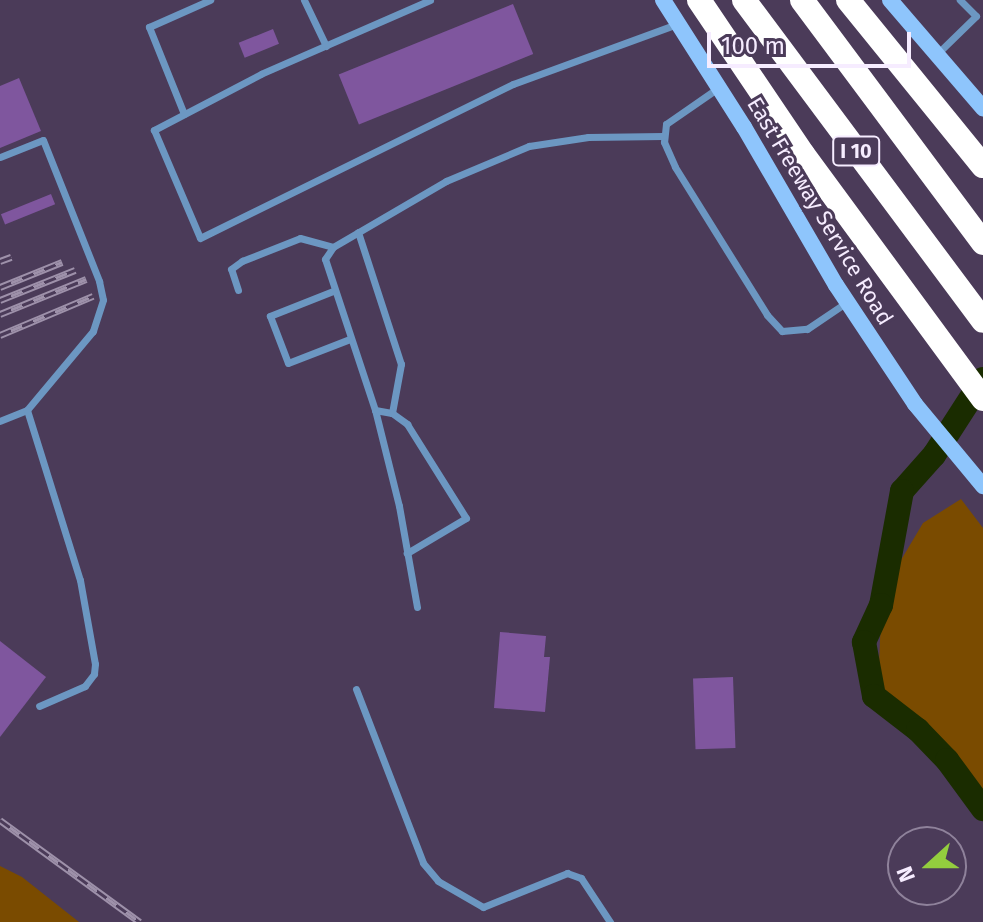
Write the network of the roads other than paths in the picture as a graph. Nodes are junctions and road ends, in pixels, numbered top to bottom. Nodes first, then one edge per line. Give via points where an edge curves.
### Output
1 (210, 0) edge
2 (304, 0) edge
3 (430, 0) edge
4 (663, 0) edge
5 (699, 0) edge
6 (744, 0) edge
7 (802, 0) edge
8 (848, 0) edge
9 (960, 0) edge
10 (893, 1) edge
11 (678, 23) junction
12 (326, 46) junction
13 (936, 54) junction
14 (718, 88) junction
15 (983, 108) edge
16 (184, 114) junction
17 (663, 136) junction
18 (0, 157) edge
19 (983, 165) edge
20 (358, 232) junction
21 (983, 243) edge
22 (333, 247) junction
23 (238, 290) dead end
24 (333, 291) junction
25 (847, 302) junction
26 (976, 312) edge
27 (350, 339) junction
28 (983, 397) edge
29 (27, 410) junction
30 (375, 410) junction
31 (392, 413) junction
32 (0, 421) edge
33 (983, 486) edge
34 (407, 553) junction
35 (417, 607) dead end
36 (356, 689) dead end
37 (39, 706) dead end
38 (610, 922) edge

1 - 16 lane via 149,27
2 - 12 lane
3 - 12 lane
4 - 11 main road, East Freeway Service Road
5 - 28 highway via 776,116
6 - 26 highway, I 10
7 - 21 highway, I 10
8 - 19 highway
9 - 13 lane via 976,16
10 - 13 main road
11 - 14 main road, East Freeway Service Road
11 - 16 lane via 513,84 200,238 154,130
12 - 16 lane
13 - 15 main road
14 - 17 lane via 666,124
14 - 25 main road, East Freeway Service Road
17 - 20 lane via 588,137 529,146 446,181
17 - 25 lane via 675,167 773,324 796,332
18 - 29 lane via 43,140 102,290 102,310 93,331
20 - 22 lane
20 - 31 lane via 401,364
22 - 23 lane via 300,238 262,252 231,269
22 - 24 lane via 325,259
24 - 27 lane
24 - 27 lane via 270,316 288,363
25 - 33 main road, East Freeway Service Road via 915,404
27 - 30 lane
29 - 32 lane
29 - 37 lane via 80,580 95,664 85,686
30 - 31 lane
30 - 34 lane
31 - 34 lane via 407,424 466,518
34 - 35 lane
36 - 38 lane via 423,863 438,881 483,907 567,873 581,878

